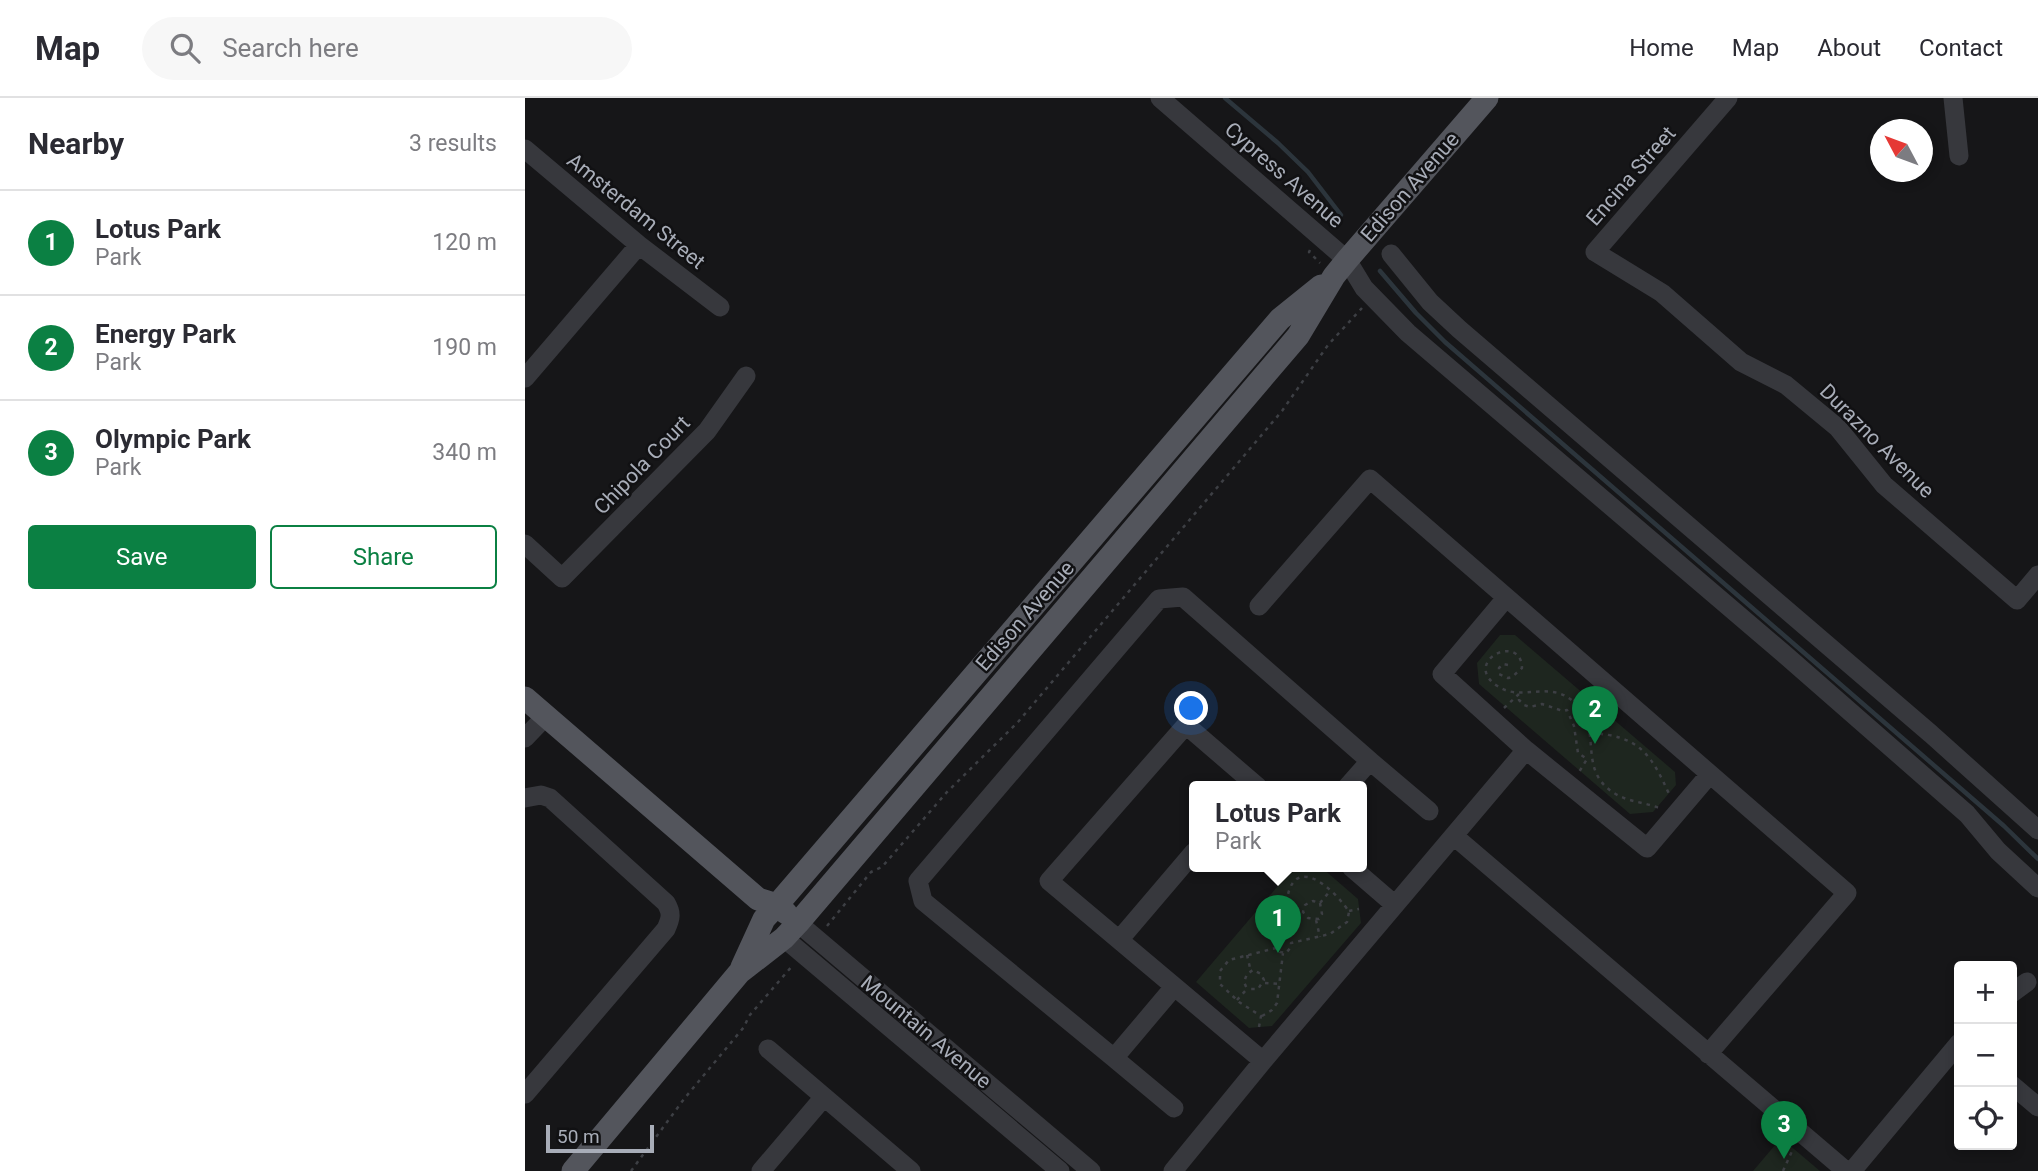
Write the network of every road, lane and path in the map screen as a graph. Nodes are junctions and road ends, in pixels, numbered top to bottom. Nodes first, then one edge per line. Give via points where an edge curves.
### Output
1 (1160, 98) edge
2 (1487, 98) edge
3 (1728, 98) edge
4 (1953, 98) edge
5 (525, 149) edge
6 (1959, 156) dead end
7 (639, 245) junction
8 (1595, 252) joint
9 (1391, 254) dead end
10 (1340, 268) junction
11 (1372, 297) junction
12 (720, 307) dead end
13 (746, 376) dead end
14 (525, 378) edge
15 (525, 544) edge
16 (2038, 575) edge
17 (1506, 598) junction
18 (1259, 606) dead end
19 (1508, 665) dead end
20 (1584, 691) dead end
21 (1519, 694) junction
22 (525, 698) edge
23 (1574, 701) junction
24 (1504, 708) dead end
25 (546, 716) junction
26 (1591, 733) junction
27 (525, 738) edge
28 (1648, 746) dead end
29 (1527, 750) junction
30 (1642, 751) junction
31 (1589, 758) junction
32 (1370, 761) junction
33 (1579, 772) dead end
34 (1710, 774) junction
35 (1249, 781) edge
36 (1352, 781) edge
37 (1669, 796) dead end
38 (525, 798) edge
39 (1659, 808) dead end
40 (1429, 811) dead end
41 (2038, 830) edge
42 (1454, 836) junction
43 (1189, 858) edge
44 (1358, 872) edge
45 (2038, 888) edge
46 (1330, 891) junction
47 (1320, 903) junction
48 (1395, 905) junction
49 (766, 908) junction
50 (1287, 908) junction
51 (1304, 909) junction
52 (1359, 909) dead end
53 (1349, 911) junction
54 (1316, 920) junction
55 (827, 926) dead end
56 (791, 930) junction
57 (1319, 937) junction
58 (1285, 938) junction
59 (1119, 940) junction
60 (1291, 943) junction
61 (1276, 948) junction
62 (1283, 953) junction
63 (1247, 955) junction
64 (793, 966) dead end
65 (1251, 972) junction
66 (739, 973) junction
67 (1263, 983) junction
68 (1279, 984) junction
69 (1174, 987) junction
70 (1247, 989) junction
71 (1237, 1000) junction
72 (1261, 1017) junction
73 (1259, 1027) dead end
74 (768, 1049) dead end
75 (1954, 1049) edge
76 (1708, 1055) junction
77 (1114, 1058) junction
78 (1263, 1061) junction
79 (2014, 1087) edge
80 (525, 1094) edge
81 (824, 1097) junction
82 (2038, 1107) edge
83 (1174, 1108) dead end
84 (1801, 1156) dead end
85 (573, 1171) edge
86 (631, 1171) edge
87 (761, 1171) edge
88 (911, 1171) edge
89 (1060, 1171) edge
90 (1091, 1171) edge
91 (1173, 1171) edge
92 (1783, 1171) edge
93 (1849, 1171) edge

1 - 10 street, Cypress Avenue
2 - 10 main road, Edison Avenue
3 - 8 street, Encina Street
4 - 6 street
5 - 7 street, Amsterdam Street
7 - 12 street, Amsterdam Street
7 - 14 street
8 - 16 street, Durazno Avenue via 1662,293 1741,362 1786,385 1838,428 1884,485 2017,600
9 - 41 street via 1459,330
10 - 11 street, Cypress Avenue
10 - 49 main road, Edison Avenue via 1280,319
10 - 56 main road, Edison Avenue via 1298,336
11 - 45 street, Cypress Avenue via 1967,814
11 - 55 path via 1328,345 1282,411 1018,722 947,792 882,867 871,872
13 - 15 street, Chipola Court via 707,431 562,578
17 - 18 street via 1370,479
17 - 29 street via 1442,674
17 - 34 street
19 - 21 path via 1499,668 1502,677 1512,677 1522,668 1522,662 1509,650 1497,652 1486,664 1486,674 1493,684
20 - 23 path
21 - 23 path via 1542,690
21 - 24 path
21 - 31 path via 1524,705 1567,710 1578,753
22 - 25 main road, Mountain Avenue
23 - 26 path
25 - 27 street
25 - 49 main road, Mountain Avenue
26 - 30 path via 1629,740
26 - 31 path
28 - 30 path
29 - 34 street via 1647,848
29 - 42 street
30 - 37 path via 1654,763
31 - 33 path
31 - 39 path via 1612,792
32 - 36 street
32 - 40 street
32 - 77 street via 1183,597 1159,599 918,881 923,901
34 - 76 street via 1847,894
35 - 59 street via 1186,725 1049,881
38 - 80 street via 550,798 671,911 666,929
42 - 48 street
42 - 76 street
43 - 59 street
44 - 48 street
46 - 47 path
46 - 50 path via 1307,876 1297,879
46 - 53 path
47 - 51 path via 1313,901
47 - 54 path via 1322,914
48 - 78 street
49 - 56 main road, Mountain Avenue
49 - 66 main road, Edison Avenue
50 - 51 path
50 - 58 path
51 - 54 path via 1308,918
52 - 53 path
53 - 57 path via 1347,922
54 - 57 path
56 - 66 main road, Edison Avenue
56 - 89 street, Mountain Avenue
56 - 90 street, Mountain Avenue
57 - 60 path
58 - 60 path
58 - 61 path via 1276,941
59 - 69 street
60 - 62 path
61 - 62 path
61 - 63 path
62 - 68 path
63 - 65 path
63 - 71 path via 1229,960 1220,971 1220,984
64 - 86 path via 748,1016
65 - 67 path via 1261,974
65 - 70 path via 1244,982
66 - 85 main road, Edison Avenue
67 - 68 path
67 - 70 path via 1258,989
68 - 72 path via 1277,1003
69 - 77 street
69 - 78 street
70 - 71 path
71 - 72 path
72 - 73 path
74 - 81 street
75 - 93 street
76 - 93 street
77 - 83 street
78 - 91 street
79 - 82 street
81 - 87 street
81 - 88 street
84 - 92 path via 1792,1148

